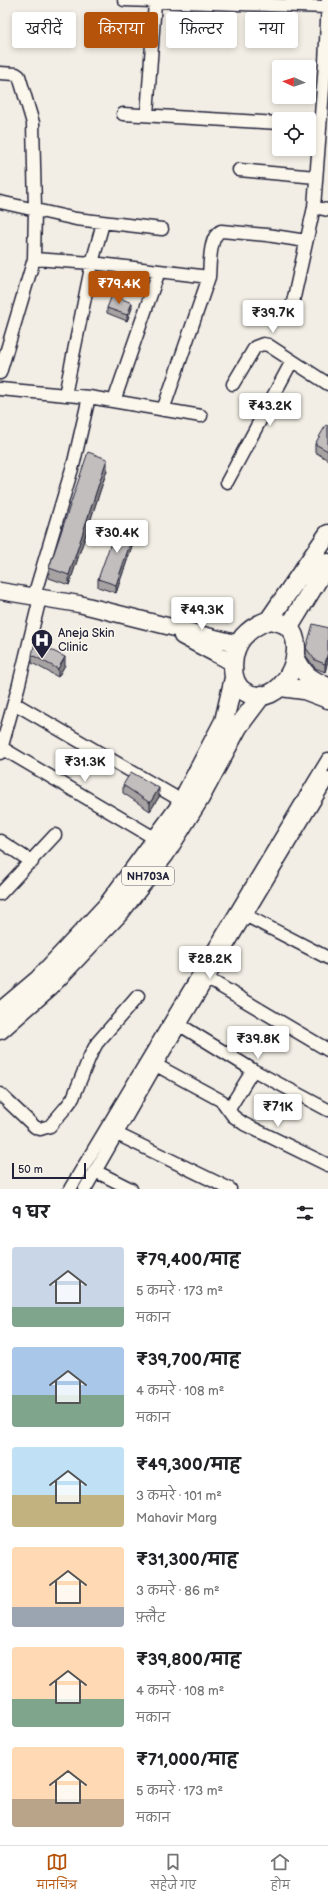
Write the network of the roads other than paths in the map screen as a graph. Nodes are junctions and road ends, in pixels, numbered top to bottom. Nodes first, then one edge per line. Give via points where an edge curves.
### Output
1 (124, 0) edge
2 (328, 0) edge
3 (155, 2) junction
4 (328, 7) edge
5 (327, 63) edge
6 (0, 73) edge
7 (122, 114) dead end
8 (147, 116) junction
9 (316, 120) edge
10 (272, 123) edge
11 (316, 156) edge
12 (239, 170) dead end
13 (316, 177) junction
14 (0, 202) edge
15 (314, 207) junction
16 (35, 209) junction
17 (328, 210) edge
18 (103, 223) junction
19 (162, 229) dead end
20 (306, 241) junction
21 (34, 259) junction
22 (92, 263) junction
23 (159, 272) junction
24 (209, 277) junction
25 (291, 311) dead end
26 (292, 361) junction
27 (0, 373) edge
28 (233, 384) dead end
29 (328, 384) edge
30 (0, 389) edge
31 (65, 394) junction
32 (89, 397) junction
33 (114, 401) junction
34 (163, 410) junction
35 (200, 416) dead end
36 (226, 482) dead end
37 (328, 534) edge
38 (328, 563) edge
39 (0, 591) edge
40 (37, 597) junction
41 (269, 620) junction
42 (159, 624) junction
43 (288, 627) junction
44 (239, 644) junction
45 (295, 657) junction
46 (233, 670) junction
47 (281, 687) junction
48 (328, 687) edge
49 (262, 695) junction
50 (328, 699) edge
51 (14, 703) junction
52 (1, 750) edge
53 (328, 759) edge
54 (328, 778) edge
55 (182, 801) junction
56 (55, 835) dead end
57 (156, 839) junction
58 (0, 841) edge
59 (32, 862) junction
60 (1, 892) edge
61 (246, 915) junction
62 (328, 958) edge
63 (204, 976) junction
64 (138, 996) dead end
65 (0, 1012) edge
66 (180, 1025) junction
67 (0, 1030) edge
68 (328, 1050) edge
69 (156, 1065) junction
70 (253, 1070) junction
71 (0, 1094) edge
72 (229, 1109) junction
73 (328, 1110) edge
74 (117, 1134) junction
75 (328, 1165) edge
76 (95, 1171) junction
77 (208, 1184) edge
78 (70, 1189) edge
79 (84, 1189) edge
80 (131, 1189) edge
81 (230, 1189) edge

1 - 3 street
2 - 4 street
3 - 4 street
3 - 8 street
4 - 5 street
5 - 9 street
6 - 16 street via 19,76 31,116 34,139
7 - 8 street
8 - 10 street
11 - 13 street
12 - 13 street
13 - 15 street
14 - 16 street
15 - 17 street
15 - 20 street
16 - 18 street
16 - 21 street
18 - 19 street
18 - 22 street
20 - 24 street via 221,231 216,233 213,239
20 - 25 street
21 - 22 street
21 - 27 street
22 - 23 street
22 - 31 street
23 - 24 street
23 - 33 street
24 - 34 street
26 - 28 street via 268,345 258,345
26 - 29 street
26 - 36 street
30 - 31 street
31 - 32 street
32 - 33 street
32 - 40 street
33 - 34 street
34 - 35 street
37 - 41 highway
38 - 43 highway
39 - 40 main road
40 - 42 main road via 79,604
40 - 51 street
41 - 43 highway
41 - 44 highway via 253,627
42 - 44 main road
42 - 46 main road
43 - 45 highway via 294,634
44 - 46 highway
45 - 47 highway via 292,670
45 - 48 highway via 311,680
46 - 49 highway via 237,685 252,695
46 - 55 highway, NH703A via 224,721
47 - 49 highway via 272,693
47 - 50 highway via 304,690
49 - 67 highway, NH703A via 238,727 200,798 165,854 120,912 50,986
51 - 52 street
51 - 55 street
52 - 57 street
53 - 63 street
54 - 61 street
55 - 57 highway, NH703A
56 - 59 street
57 - 65 highway, NH703A via 107,906 39,979
58 - 59 street
59 - 60 street
61 - 62 street
61 - 63 street
63 - 66 street
63 - 68 street
63 - 78 street
64 - 71 street via 97,1043 73,1098 50,1126 40,1129 36,1127
66 - 69 street
66 - 70 street
69 - 72 street via 222,1101
69 - 74 street
70 - 72 street
70 - 73 street
72 - 75 street via 233,1116 256,1131
74 - 76 street
74 - 77 street
76 - 79 street
76 - 80 street
77 - 81 street

